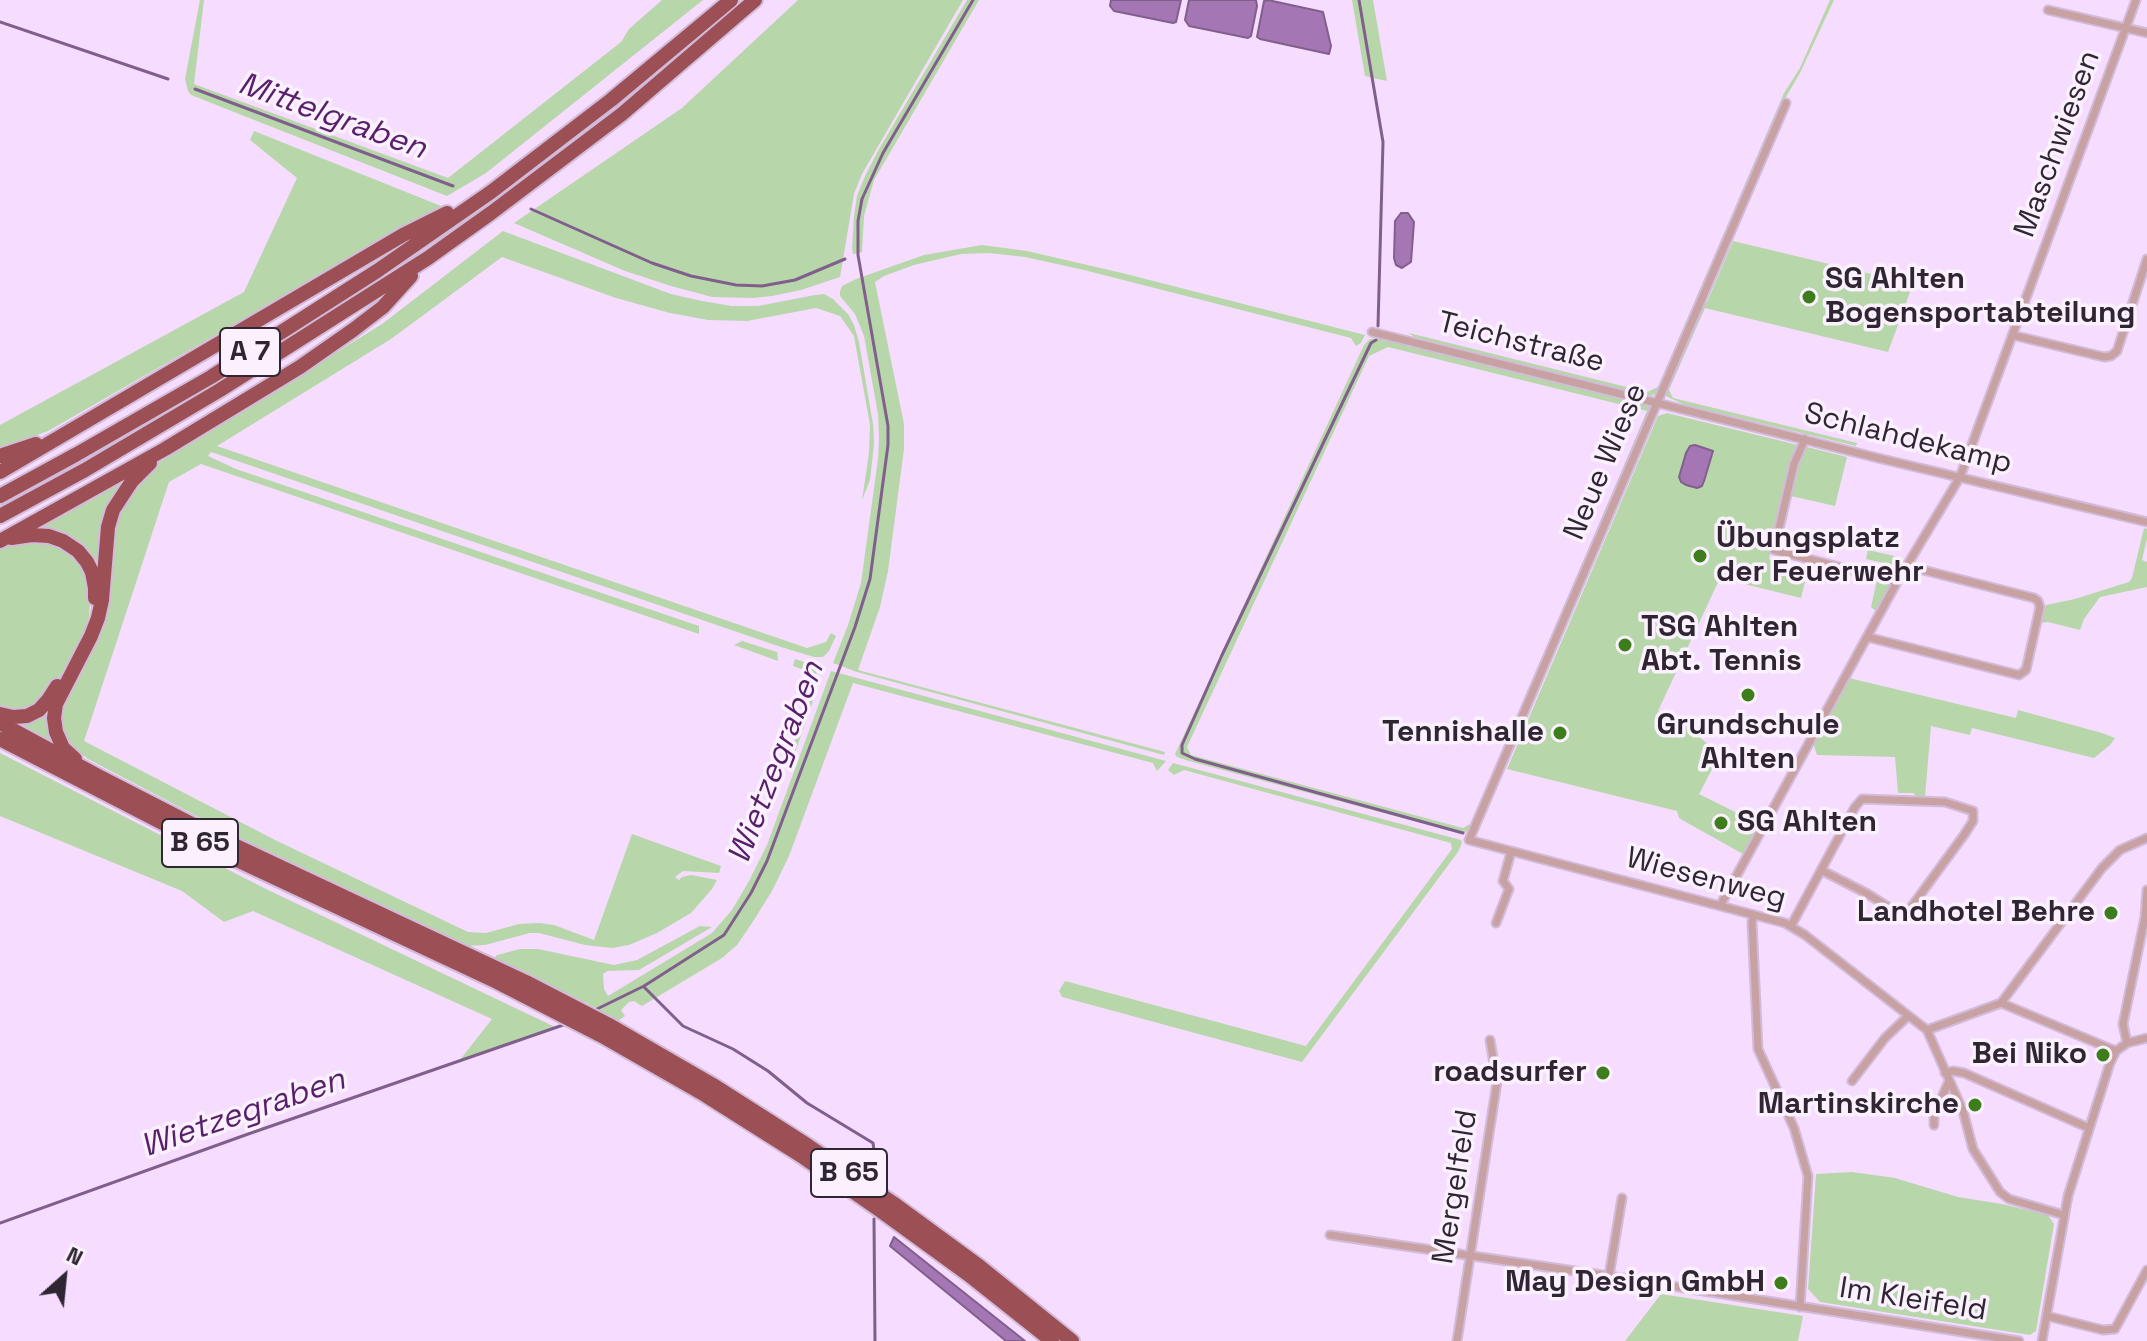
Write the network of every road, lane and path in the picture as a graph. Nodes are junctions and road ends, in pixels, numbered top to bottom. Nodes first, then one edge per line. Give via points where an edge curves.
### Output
1 (731, 0) edge
2 (755, 0) edge
3 (2136, 0) edge
4 (2048, 10) dead end
5 (2127, 28) junction
6 (2147, 33) edge
7 (1786, 103) dead end
8 (491, 192) junction
9 (428, 258) junction
10 (2147, 259) edge
11 (1995, 320) dead end
12 (2017, 322) junction
13 (1372, 332) dead end
14 (2012, 335) junction
15 (1658, 402) junction
16 (80, 425) junction
17 (1805, 439) junction
18 (165, 449) junction
19 (0, 456) edge
20 (0, 472) edge
21 (1960, 477) junction
22 (0, 496) edge
23 (0, 516) edge
24 (2147, 522) edge
25 (1, 540) edge
26 (1907, 566) junction
27 (1897, 582) junction
28 (1867, 637) junction
29 (0, 714) edge
30 (0, 723) edge
31 (0, 739) edge
32 (98, 776) junction
33 (2147, 838) edge
34 (1469, 840) joint
35 (1511, 852) junction
36 (1821, 870) junction
37 (2147, 890) edge
38 (1720, 906) junction
39 (1754, 915) junction
40 (1496, 923) dead end
41 (1791, 926) junction
42 (2001, 1003) junction
43 (568, 1010) junction
44 (1908, 1016) junction
45 (1927, 1030) junction
46 (606, 1031) junction
47 (2147, 1038) edge
48 (1490, 1040) dead end
49 (2127, 1043) junction
50 (2116, 1051) junction
51 (1947, 1077) junction
52 (1852, 1081) dead end
53 (1934, 1125) dead end
54 (2089, 1128) junction
55 (1622, 1198) dead end
56 (2064, 1215) junction
57 (1330, 1235) dead end
58 (1469, 1256) junction
59 (2147, 1270) edge
60 (1609, 1276) junction
61 (1800, 1307) junction
62 (2047, 1316) junction
63 (1052, 1341) edge
64 (1072, 1341) edge
65 (1457, 1341) edge
66 (2019, 1341) edge
67 (2042, 1341) edge

1 - 8 highway, A 7
2 - 9 highway, A 7 via 622,114
3 - 5 street, Maschwiesen
4 - 5 street
5 - 6 street
5 - 12 street, Maschwiesen
7 - 15 street, Neue Wiese
8 - 16 highway via 403,235
8 - 22 highway, A 7 via 211,377
9 - 18 highway via 383,307 353,330
9 - 23 highway, A 7 via 220,390
10 - 14 street via 2111,356
11 - 12 street
12 - 14 street, Maschwiesen
13 - 15 street, Teichstraße
14 - 21 street, Maschwiesen
15 - 17 street, Schlahdekamp
15 - 34 street, Neue Wiese
16 - 19 highway
16 - 20 highway
17 - 21 street, Schlahdekamp
17 - 27 street via 1774,550
18 - 25 highway
18 - 32 highway via 132,481 113,510 98,618 56,704 56,732 63,748
21 - 24 street, Schlahdekamp
21 - 26 street, Maschwiesen
25 - 29 highway via 32,535 63,541 87,562 95,588 86,634 48,700 27,716
26 - 27 street, Maschwiesen
26 - 28 street via 2038,601 2026,670 2019,675
27 - 28 street, Maschwiesen
28 - 38 street, Maschwiesen
30 - 32 highway, B 65
31 - 43 highway, B 65 via 209,847
32 - 43 highway, B 65 via 504,971
33 - 42 street via 2120,850 2102,868
34 - 35 street, Wiesenweg
35 - 38 street, Wiesenweg
35 - 40 street via 1503,881 1509,889
36 - 36 street via 1862,799 1945,802 1973,811 1964,835 1904,917
36 - 41 street
37 - 49 street via 2123,1024
38 - 39 street, Wiesenweg
39 - 41 street, Wiesenweg
39 - 61 street, Im Kleifeld via 1758,1049 1794,1128 1808,1176
41 - 44 street, Wiesenweg
42 - 45 street
42 - 50 street
43 - 46 highway, B 65
44 - 45 street, Wiesenweg
44 - 52 street
45 - 51 street
46 - 63 highway, B 65 via 800,1155
46 - 64 highway, B 65 via 713,1085 820,1153 979,1266
47 - 49 street
48 - 58 street, Mergelfeld via 1497,1082
49 - 50 street
50 - 54 street
51 - 53 street
51 - 54 street via 1953,1071 1964,1073
51 - 56 street via 1973,1149 2000,1192
54 - 56 street
55 - 60 street
56 - 62 street
57 - 58 street, Im Kleifeld
58 - 60 street, Im Kleifeld
58 - 65 street, Mergelfeld
59 - 62 street via 2115,1329
60 - 61 street, Im Kleifeld
61 - 66 street, Im Kleifeld
62 - 67 street

